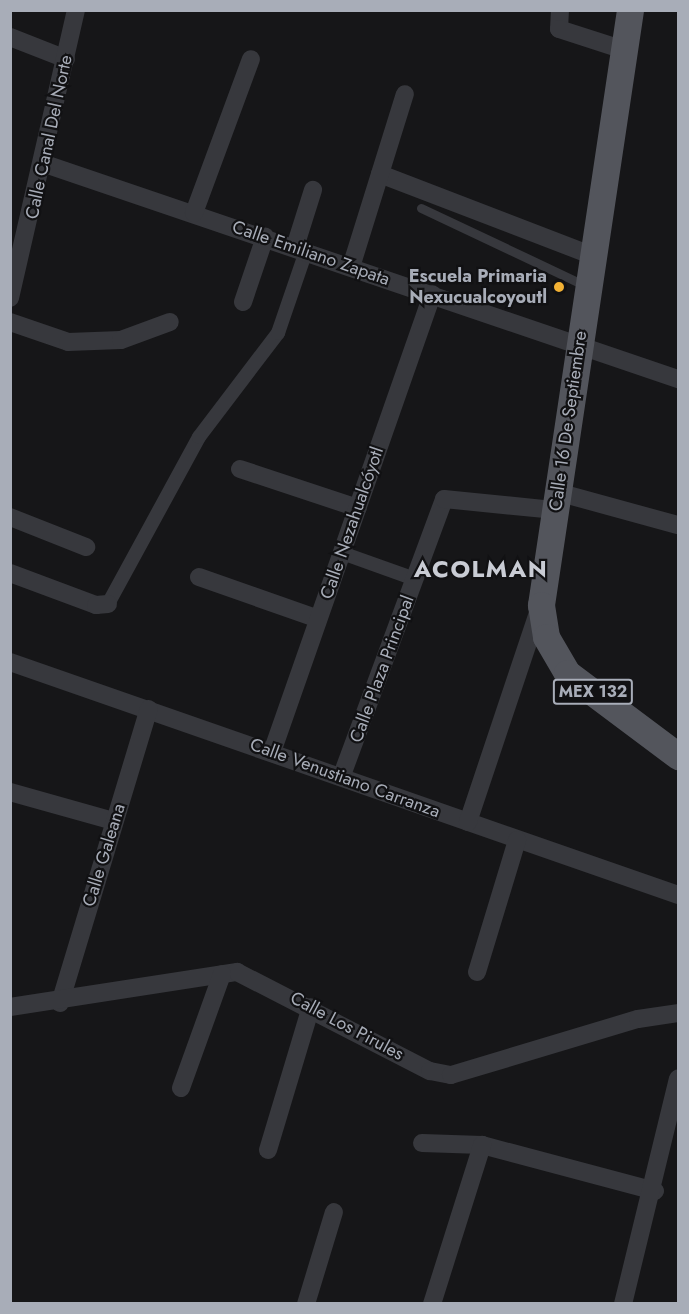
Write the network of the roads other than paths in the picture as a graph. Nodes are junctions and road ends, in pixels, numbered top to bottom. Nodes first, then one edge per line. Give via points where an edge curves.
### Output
1 (76, 10) edge
2 (560, 10) edge
3 (630, 10) edge
4 (10, 37) edge
5 (624, 50) junction
6 (66, 59) junction
7 (251, 59) dead end
8 (405, 94) dead end
9 (45, 164) junction
10 (380, 174) junction
11 (313, 190) dead end
12 (421, 208) dead end
13 (194, 213) junction
14 (265, 237) junction
15 (300, 249) junction
16 (594, 256) junction
17 (351, 267) junction
18 (589, 286) junction
19 (432, 294) junction
20 (10, 298) edge
21 (243, 302) dead end
22 (10, 322) edge
23 (170, 322) dead end
24 (578, 344) junction
25 (678, 379) edge
26 (240, 469) dead end
27 (556, 501) junction
28 (358, 508) junction
29 (10, 517) edge
30 (678, 525) edge
31 (86, 548) dead end
32 (342, 553) junction
33 (10, 573) edge
34 (199, 577) dead end
35 (415, 579) junction
36 (108, 604) joint
37 (541, 605) junction
38 (318, 619) junction
39 (10, 662) edge
40 (149, 709) junction
41 (272, 752) junction
42 (678, 756) edge
43 (342, 775) junction
44 (10, 792) edge
45 (113, 821) junction
46 (468, 822) junction
47 (517, 840) junction
48 (678, 895) edge
49 (477, 972) dead end
50 (222, 974) junction
51 (60, 1003) junction
52 (311, 1006) junction
53 (10, 1007) edge
54 (678, 1013) edge
55 (678, 1079) edge
56 (182, 1088) dead end
57 (422, 1143) dead end
58 (482, 1145) junction
59 (268, 1150) dead end
60 (655, 1191) junction
61 (334, 1212) dead end
62 (306, 1304) edge
63 (432, 1304) edge
64 (623, 1304) edge

1 - 6 street, Calle Canal Del Norte
2 - 5 street via 559,29
3 - 5 main road, Calle 16 De Septiembre / MEX 132
4 - 6 street
5 - 16 main road, Calle 16 De Septiembre / MEX 132
6 - 9 street, Calle Canal Del Norte
7 - 13 street
8 - 10 street
9 - 13 street, Calle Emiliano Zapata
9 - 20 street, Calle Canal Del Norte
10 - 16 street
10 - 17 street
11 - 15 street
12 - 18 lane
13 - 14 street, Calle Emiliano Zapata
14 - 15 street, Calle Emiliano Zapata
14 - 21 street
15 - 17 street, Calle Emiliano Zapata
15 - 36 street via 278,333 199,437
16 - 18 main road, Calle 16 De Septiembre / MEX 132
17 - 19 street, Calle Emiliano Zapata
18 - 24 main road, Calle 16 De Septiembre / MEX 132
19 - 24 street, Calle Emiliano Zapata
19 - 28 street, Calle Nezahualcóyotl
22 - 23 street via 68,342 121,340
24 - 25 street, Calle Emiliano Zapata
24 - 27 main road, Calle 16 De Septiembre / MEX 132
26 - 28 street
27 - 30 street
27 - 35 street, Calle Plaza Principal via 444,499
27 - 37 main road, Calle 16 De Septiembre / MEX 132
28 - 32 street, Calle Nezahualcóyotl
29 - 31 street
32 - 35 street
32 - 38 street, Calle Nezahualcóyotl
33 - 36 street via 96,605
34 - 38 street
35 - 43 street, Calle Plaza Principal
37 - 42 main road, MEX 132 via 546,638 567,673
37 - 46 street, Calle 16 De Septiembre
38 - 41 street, Calle Nezahualcóyotl
39 - 40 street, Calle Venustiano Carranza
40 - 41 street, Calle Venustiano Carranza
40 - 45 street, Calle Galeana
41 - 43 street, Calle Venustiano Carranza
43 - 46 street, Calle Venustiano Carranza
44 - 45 street
45 - 51 street, Calle Galeana
46 - 47 street, Calle Venustiano Carranza
47 - 48 street, Calle Venustiano Carranza
47 - 49 street
50 - 51 street, Calle Los Pirules
50 - 52 street, Calle Los Pirules via 237,972
50 - 56 street
51 - 53 street, Calle Los Pirules
52 - 54 street, Calle Los Pirules via 430,1071 451,1075 638,1019
52 - 59 street
55 - 60 street
57 - 58 street
58 - 60 street
58 - 63 street
60 - 64 street
61 - 62 street

